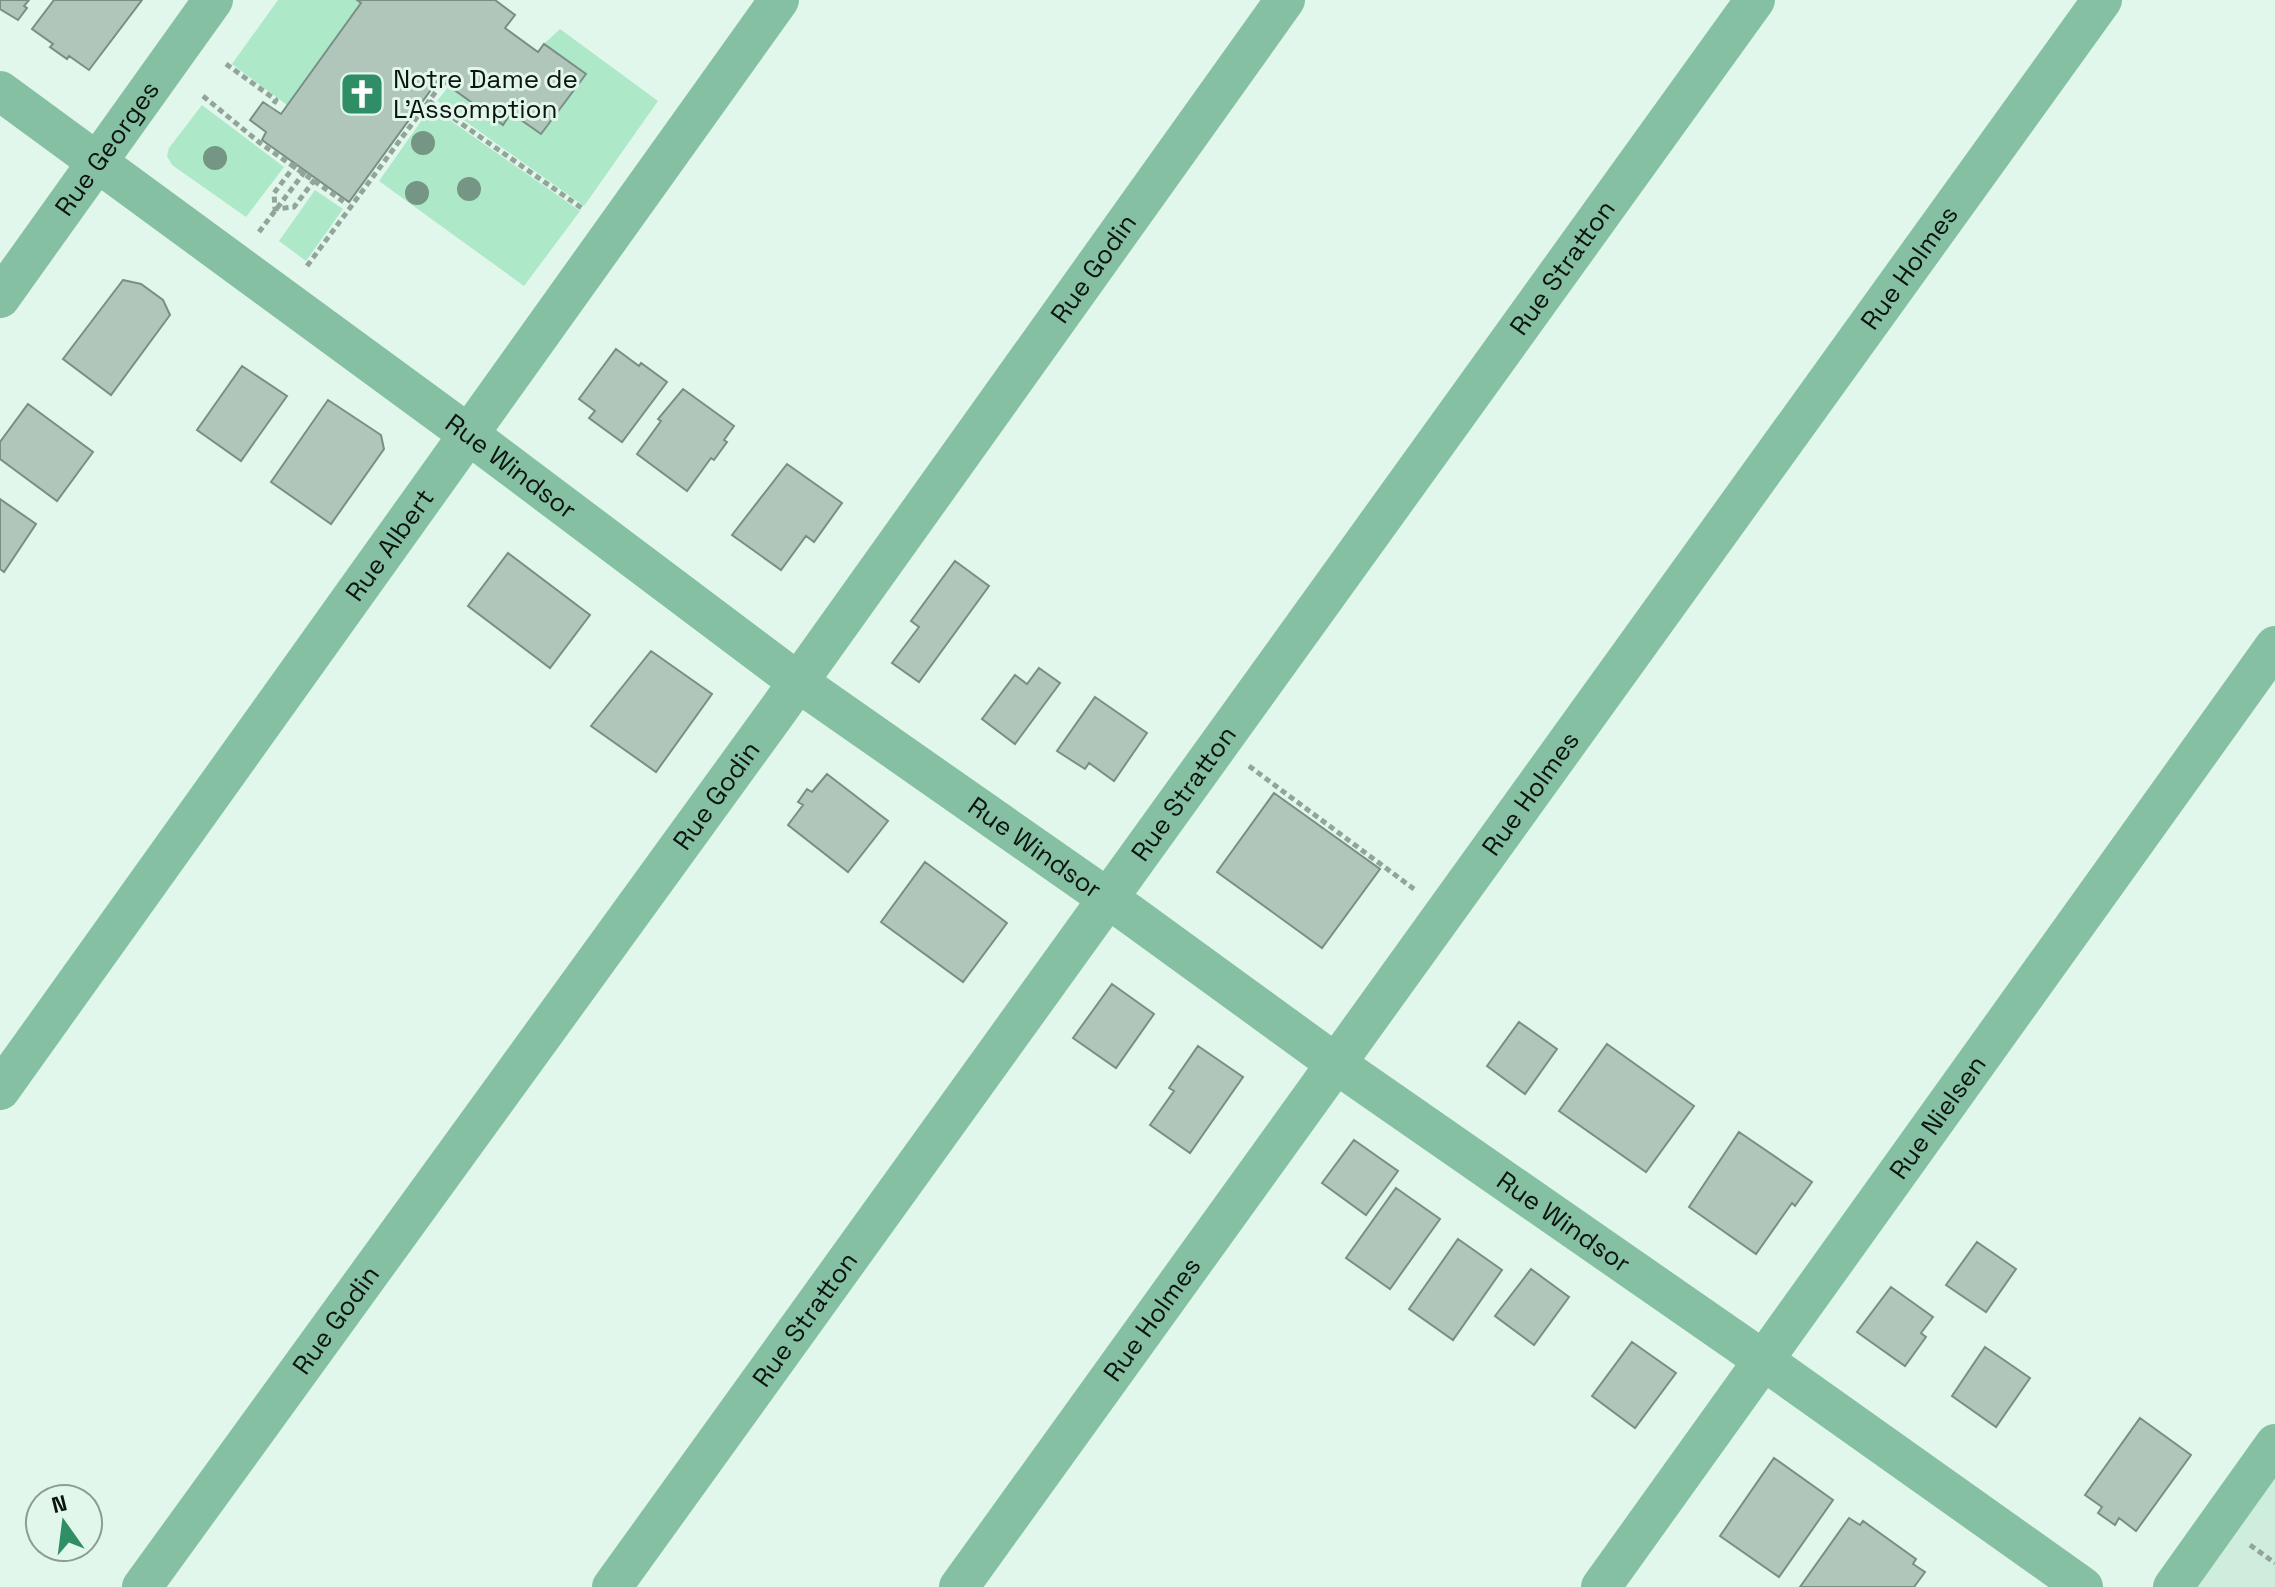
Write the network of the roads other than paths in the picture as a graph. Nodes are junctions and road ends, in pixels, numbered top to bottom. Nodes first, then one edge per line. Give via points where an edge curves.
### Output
1 (213, 0) edge
2 (779, 0) edge
3 (1285, 0) edge
4 (1755, 0) edge
5 (2102, 0) edge
6 (0, 91) edge
7 (97, 162) junction
8 (0, 298) edge
9 (468, 434) junction
10 (2275, 646) edge
11 (798, 682) junction
12 (1108, 898) junction
13 (1335, 1063) junction
14 (0, 1090) edge
15 (1763, 1360) junction
16 (2275, 1444) edge
17 (142, 1587) edge
18 (612, 1587) edge
19 (959, 1587) edge
20 (1601, 1587) edge
21 (2083, 1587) edge
22 (2173, 1587) edge

1 - 7 street, Rue Georges
2 - 9 street, Rue Albert
3 - 11 street, Rue Godin
4 - 12 street, Rue Stratton
5 - 13 street, Rue Holmes
6 - 7 street, Rue Windsor
7 - 8 street, Rue Georges
7 - 9 street, Rue Windsor
9 - 11 street, Rue Windsor
9 - 14 street, Rue Albert
10 - 15 street, Rue Nielsen
11 - 12 street, Rue Windsor
11 - 17 street, Rue Godin
12 - 13 street, Rue Windsor
12 - 18 street, Rue Stratton
13 - 15 street, Rue Windsor
13 - 19 street, Rue Holmes
15 - 20 street, Rue Nielsen
15 - 21 street, Rue Windsor
16 - 22 street

